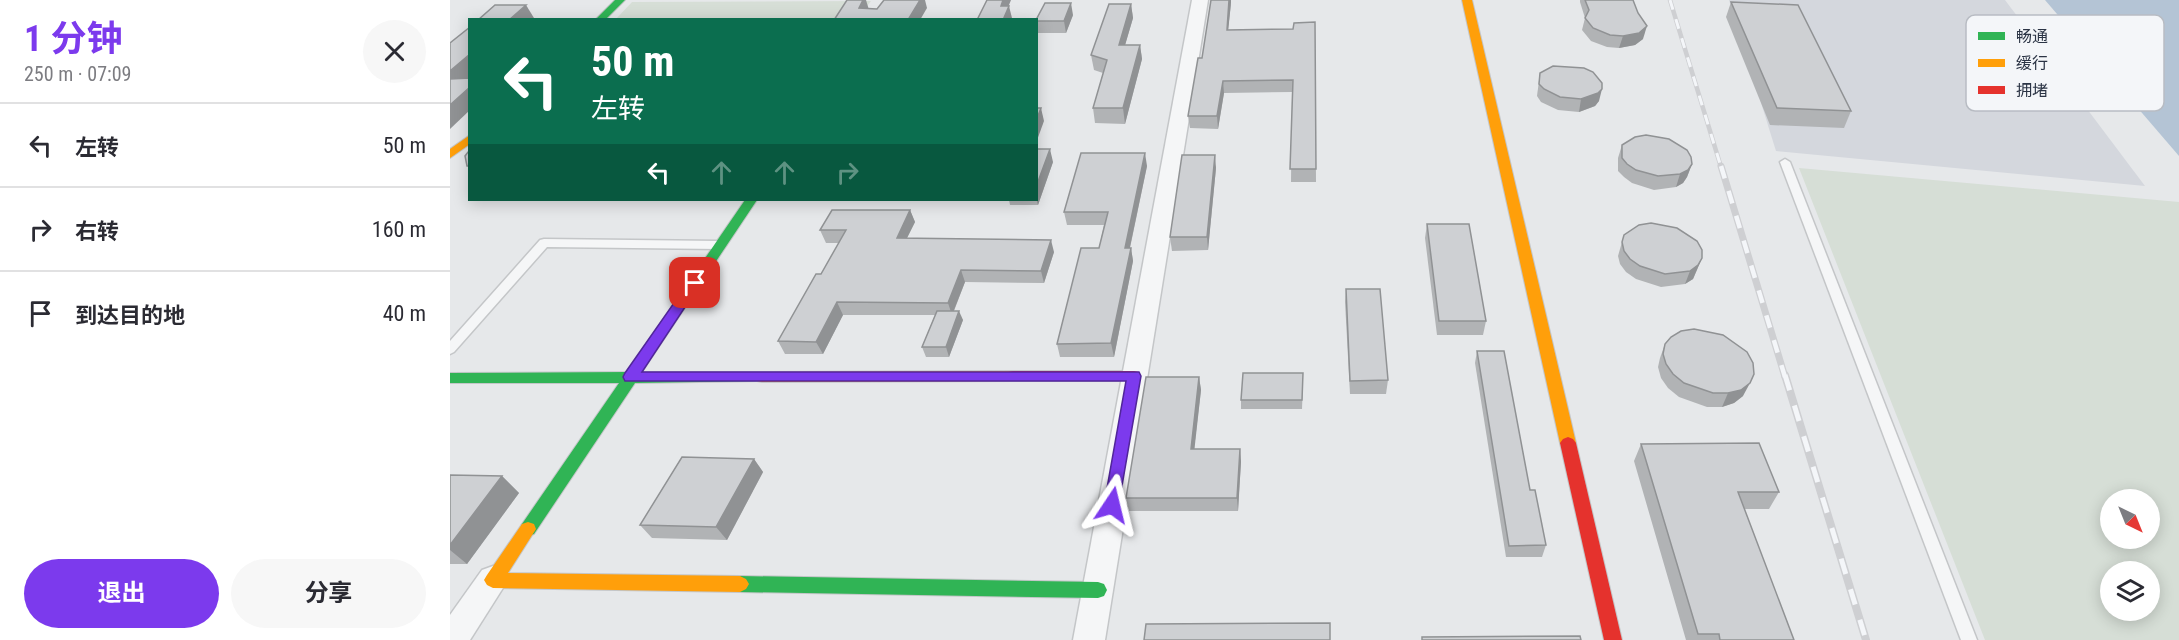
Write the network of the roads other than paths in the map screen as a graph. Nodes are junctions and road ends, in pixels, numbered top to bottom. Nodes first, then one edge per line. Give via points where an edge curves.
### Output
1 (621, 0) edge
2 (1200, 0) edge
3 (1467, 0) edge
4 (601, 18) edge
5 (1785, 162) dead end
6 (750, 201) edge
7 (720, 245) junction
8 (450, 349) edge
9 (1134, 376) junction
10 (630, 377) junction
11 (450, 378) edge
12 (493, 580) junction
13 (1098, 590) junction
14 (451, 640) edge
15 (1089, 640) edge
16 (1613, 640) edge
17 (1969, 640) edge

1 - 4 street
2 - 9 street
3 - 16 street
5 - 17 lane
6 - 7 street
7 - 8 lane via 544,243
7 - 10 street
9 - 10 street
9 - 13 street
10 - 11 street
10 - 12 street
12 - 13 street
12 - 14 street
13 - 15 street

